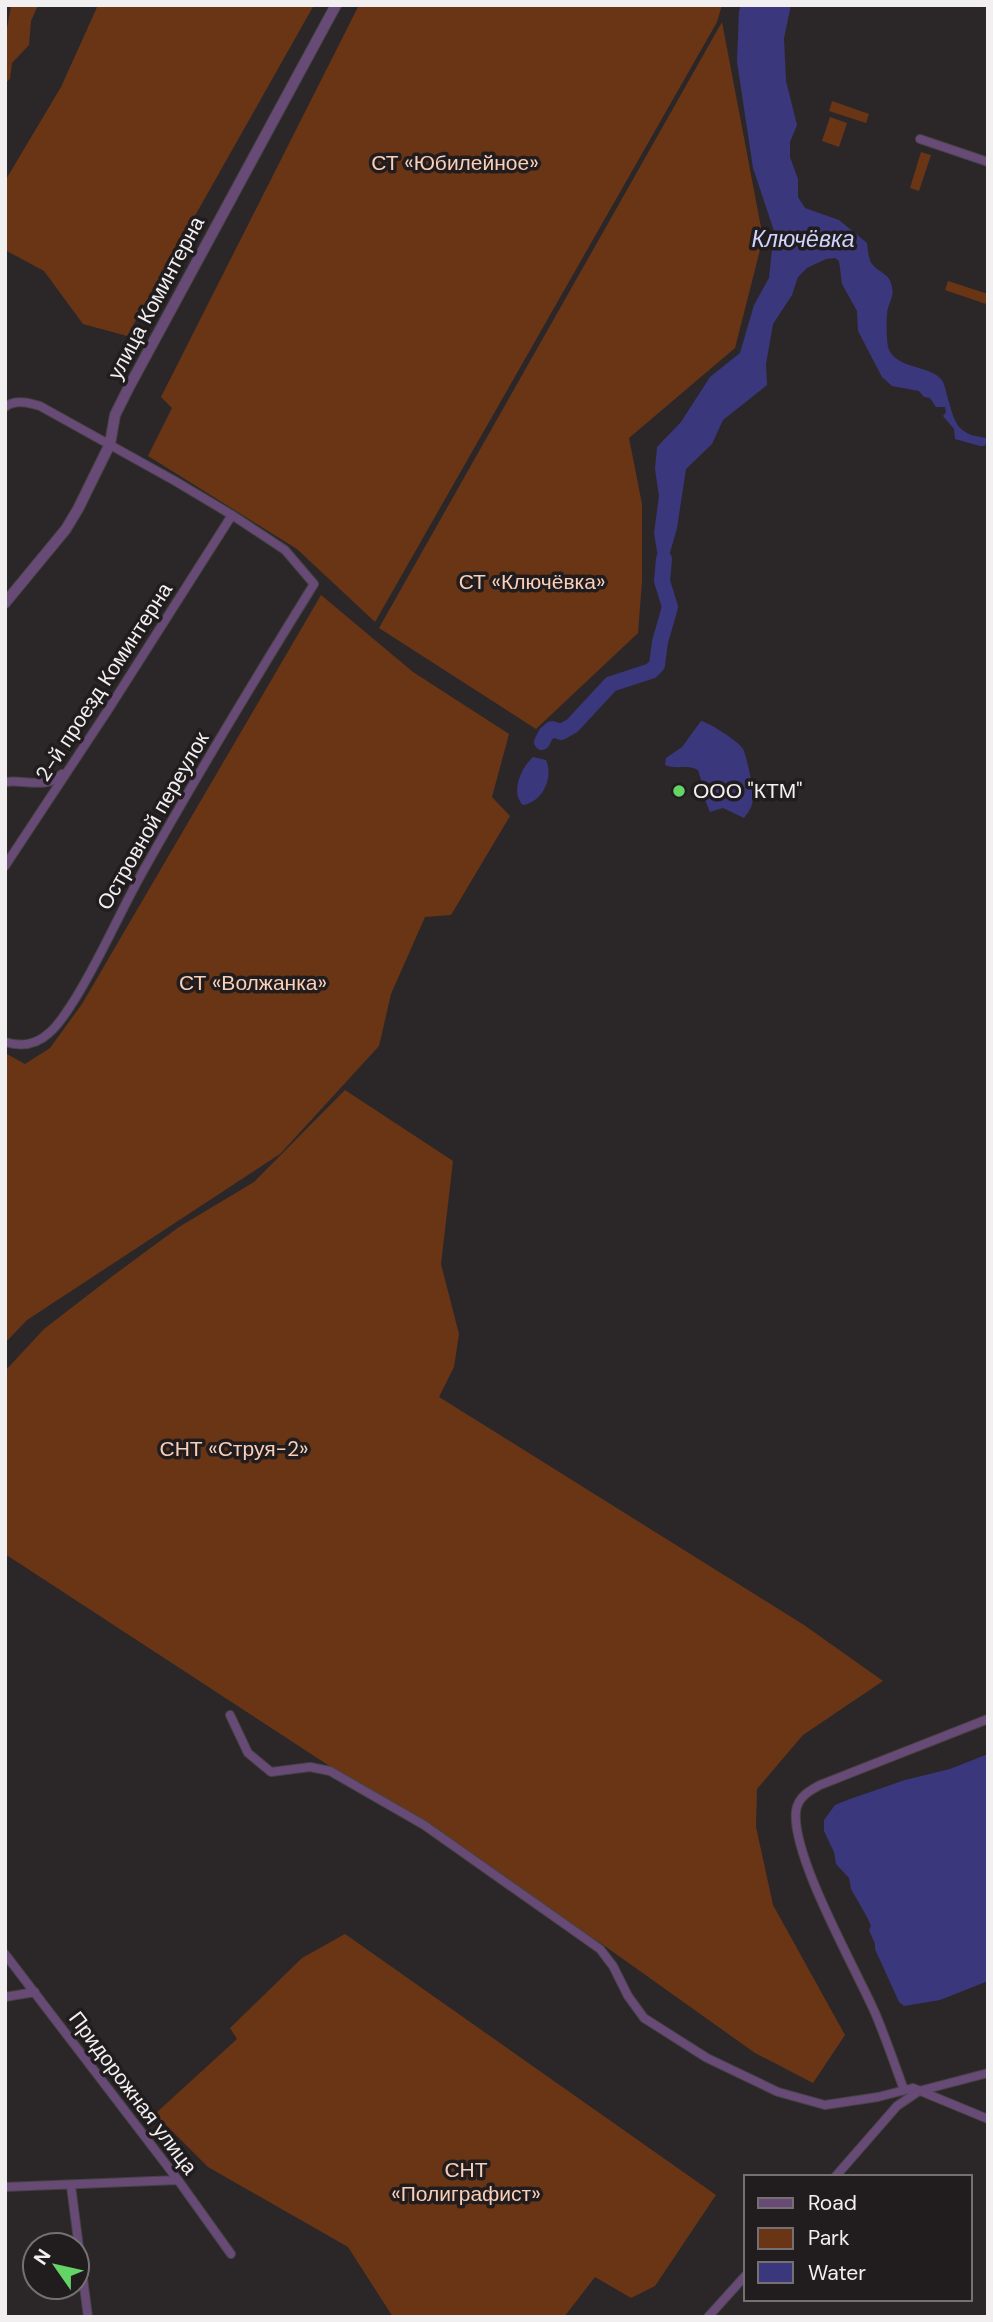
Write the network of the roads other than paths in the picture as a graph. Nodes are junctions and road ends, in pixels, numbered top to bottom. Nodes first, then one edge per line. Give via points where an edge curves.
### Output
1 (336, 5) edge
2 (920, 139) dead end
3 (988, 162) edge
4 (5, 407) edge
5 (110, 444) junction
6 (232, 515) junction
7 (5, 603) edge
8 (72, 764) junction
9 (5, 782) edge
10 (5, 866) edge
11 (5, 1042) edge
12 (230, 1715) dead end
13 (988, 1719) edge
14 (5, 1954) edge
15 (35, 1992) junction
16 (5, 1997) edge
17 (988, 2073) edge
18 (904, 2090) junction
19 (919, 2091) junction
20 (988, 2119) edge
21 (837, 2175) edge
22 (178, 2180) junction
23 (71, 2186) junction
24 (5, 2187) edge
25 (231, 2254) dead end
26 (744, 2277) edge
27 (86, 2316) edge
28 (708, 2317) edge

1 - 5 street, улица Коминтерна via 129,387
2 - 3 street
4 - 5 street via 25,402 40,406
5 - 6 street
5 - 7 street, улица Коминтерна via 66,528
6 - 8 street, 2-й проезд Коминтерна
6 - 11 street, Островной переулок via 285,550 314,584 201,771 64,1017 35,1043
8 - 9 street via 55,781
8 - 10 street, 2-й проезд Коминтерна
12 - 18 street via 248,1753 271,1772 310,1767 330,1771 424,1825 600,1949 644,2018 707,2058 778,2092 825,2105
13 - 18 street via 820,1785 806,1792 796,1810 796,1826 816,1886
14 - 15 street, Придорожная улица
15 - 16 street
15 - 22 street, Придорожная улица
17 - 19 street
18 - 19 street
19 - 20 street
19 - 21 street via 897,2106
22 - 23 street
22 - 25 street, Придорожная улица
23 - 24 street
23 - 27 street
26 - 28 street

